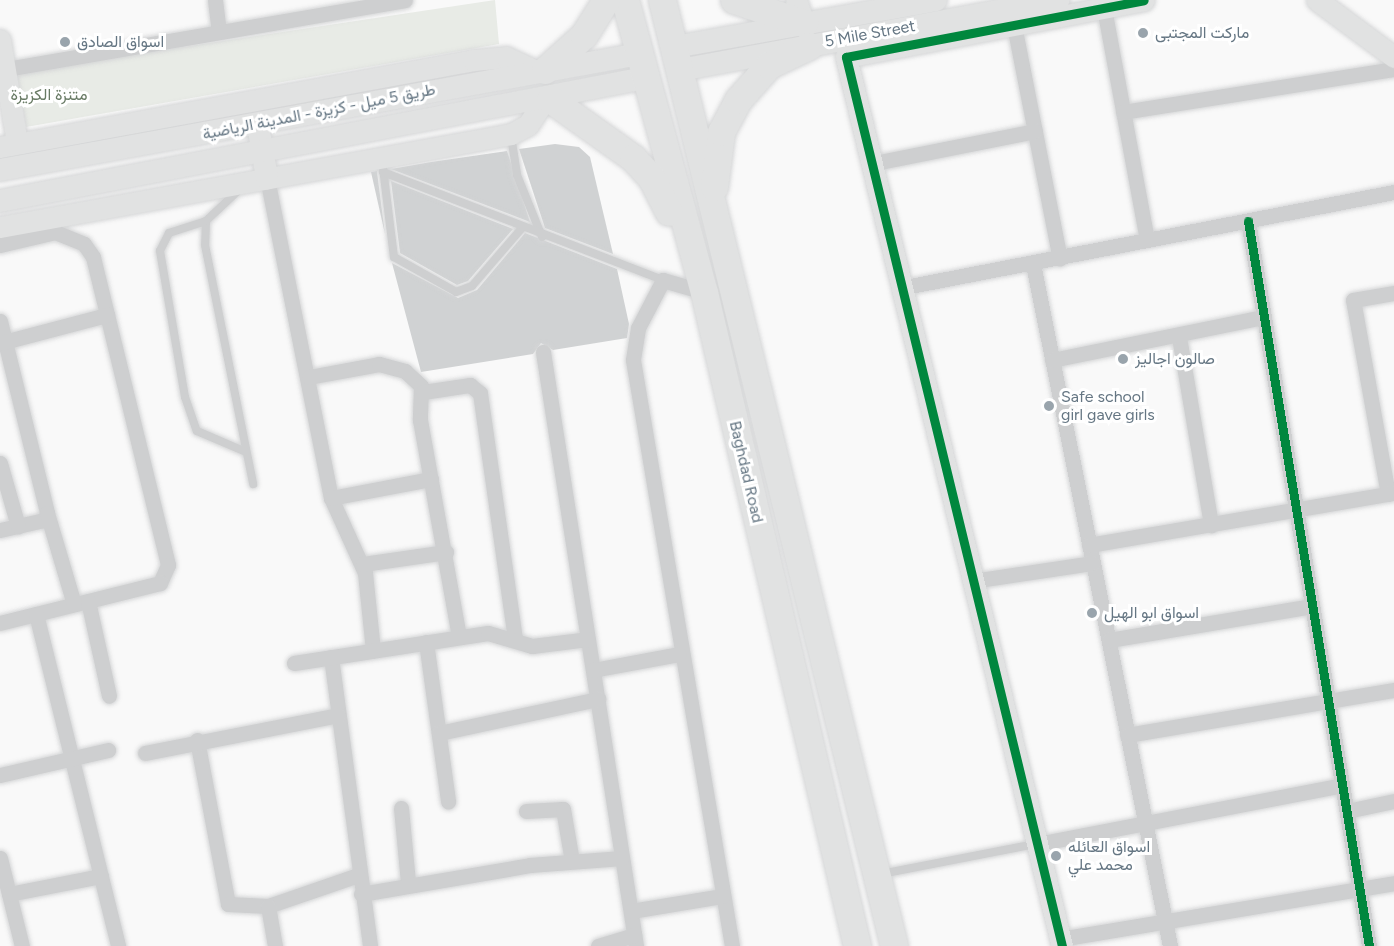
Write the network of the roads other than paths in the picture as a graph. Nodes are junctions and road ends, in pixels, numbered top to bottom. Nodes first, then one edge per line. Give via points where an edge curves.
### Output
1 (215, 0) edge
2 (405, 0) edge
3 (606, 0) edge
4 (625, 0) edge
5 (662, 0) edge
6 (734, 0) edge
7 (936, 0) edge
8 (1059, 0) edge
9 (1144, 0) edge
10 (1317, 0) edge
11 (1104, 8) junction
12 (803, 23) edge
13 (1014, 25) junction
14 (219, 31) junction
15 (0, 40) edge
16 (1394, 57) edge
17 (677, 58) junction
18 (642, 66) junction
19 (2, 69) edge
20 (1394, 69) edge
21 (540, 71) junction
22 (547, 100) junction
23 (1123, 112) junction
24 (257, 124) junction
25 (1035, 131) junction
26 (511, 134) junction
27 (9, 145) edge
28 (262, 151) junction
29 (870, 164) junction
30 (382, 165) junction
31 (0, 170) edge
32 (257, 180) junction
33 (1394, 192) edge
34 (0, 201) edge
35 (712, 212) junction
36 (1248, 220) junction
37 (206, 221) junction
38 (0, 226) edge
39 (522, 228) junction
40 (542, 237) junction
41 (1148, 240) junction
42 (0, 245) edge
43 (692, 256) junction
44 (1060, 259) junction
45 (1033, 264) junction
46 (663, 280) junction
47 (900, 288) junction
48 (704, 292) junction
49 (1394, 293) edge
50 (107, 315) junction
51 (1264, 317) junction
52 (0, 321) edge
53 (1179, 337) junction
54 (2, 343) edge
55 (543, 352) dead end
56 (1052, 360) junction
57 (309, 377) junction
58 (423, 392) junction
59 (246, 452) junction
60 (0, 463) edge
61 (431, 479) junction
62 (253, 484) dead end
63 (1391, 494) edge
64 (331, 498) junction
65 (1296, 510) junction
66 (47, 513) junction
67 (1211, 525) junction
68 (18, 526) junction
69 (0, 530) edge
70 (1089, 546) junction
71 (446, 552) junction
72 (1093, 562) junction
73 (363, 564) junction
74 (972, 581) junction
75 (81, 603) junction
76 (1312, 606) junction
77 (36, 614) junction
78 (0, 623) edge
79 (459, 636) junction
80 (515, 639) junction
81 (588, 639) junction
82 (1108, 640) junction
83 (426, 642) junction
84 (373, 651) junction
85 (679, 654) junction
86 (331, 657) junction
87 (294, 663) dead end
88 (593, 670) junction
89 (1394, 690) edge
90 (109, 696) dead end
91 (598, 699) junction
92 (1328, 701) junction
93 (338, 715) junction
94 (439, 733) junction
95 (1127, 735) junction
96 (197, 740) junction
97 (108, 750) dead end
98 (145, 753) dead end
99 (73, 758) junction
100 (0, 776) edge
101 (1342, 785) junction
102 (448, 801) dead end
103 (1394, 801) edge
104 (401, 808) dead end
105 (526, 811) dead end
106 (1347, 811) junction
107 (1145, 823) junction
108 (1037, 844) junction
109 (0, 858) edge
110 (622, 858) junction
111 (572, 861) junction
112 (877, 874) junction
113 (358, 875) junction
114 (101, 876) junction
115 (408, 882) junction
116 (1394, 883) edge
117 (1360, 889) junction
118 (9, 894) junction
119 (361, 894) junction
120 (723, 896) junction
121 (268, 906) junction
122 (631, 910) junction
123 (1165, 922) junction
124 (635, 940) edge
125 (1061, 943) edge
126 (22, 946) edge
127 (118, 946) edge
128 (274, 946) edge
129 (370, 946) edge
130 (598, 946) edge
131 (732, 946) edge
132 (857, 946) edge
133 (894, 946) edge
134 (1170, 946) edge
135 (1369, 946) edge

1 - 14 street
2 - 14 street
3 - 21 highway via 584,35
4 - 18 highway, Baghdad Road
5 - 17 highway, Baghdad Road
6 - 12 highway
7 - 12 main road, 5 Mile Street
8 - 12 main road, 5 Mile Street
9 - 11 street
10 - 16 street
11 - 13 street
11 - 23 street
12 - 17 main road, 5 Mile Street
12 - 35 highway via 738,100 721,132
13 - 25 street
13 - 29 street via 846,57
14 - 19 street
15 - 19 street
17 - 35 highway, Baghdad Road
18 - 21 main road, طريق 5 ميل - كزيزة - المدينة الرياضية
18 - 22 main road, طريق 5 ميل - كزيزة - المدينة الرياضية
18 - 43 highway, Baghdad Road
19 - 27 street
20 - 23 street
21 - 24 main road, طريق 5 ميل - كزيزة - المدينة الرياضية
21 - 27 street via 515,59 481,58
22 - 26 street via 528,125
22 - 28 main road, طريق 5 ميل - كزيزة - المدينة الرياضية
22 - 43 highway via 594,126 651,177
23 - 41 street
24 - 28 main road
24 - 31 main road, طريق 5 ميل - كزيزة - المدينة الرياضية
25 - 29 street
25 - 44 street
26 - 30 street
26 - 40 lane via 517,175
28 - 32 main road
28 - 34 main road, طريق 5 ميل - كزيزة - المدينة الرياضية
29 - 47 street
30 - 32 street
30 - 39 lane
30 - 39 lane via 394,257 456,292 472,286
32 - 37 lane
32 - 38 street
32 - 57 street
33 - 36 street
35 - 112 highway, Baghdad Road
36 - 41 street
36 - 51 street
37 - 59 lane via 205,245
37 - 59 lane via 169,233 160,251 186,397 197,431
39 - 40 lane
40 - 46 lane
41 - 44 street
42 - 50 street via 55,232 84,244 93,257
43 - 48 highway, Baghdad Road
44 - 45 street
45 - 47 street
45 - 56 street
46 - 48 street
46 - 85 street via 638,328 634,370
47 - 74 street
48 - 132 highway, Baghdad Road
49 - 63 street via 1353,300
50 - 54 street
50 - 75 street via 168,565 160,583
51 - 53 street
51 - 65 street
52 - 54 street
53 - 56 street
53 - 67 street
54 - 66 street
55 - 81 street
56 - 70 street
57 - 58 street via 388,365 411,375
57 - 64 street
58 - 61 street via 420,420
58 - 80 street via 470,385 480,393
59 - 62 lane
60 - 68 street
61 - 64 street
61 - 71 street
63 - 65 street
64 - 73 street
65 - 67 street
65 - 76 street
66 - 68 street via 44,520
66 - 75 street
67 - 70 street
68 - 69 street
70 - 72 street
71 - 73 street
71 - 79 street
72 - 74 street
72 - 82 street
73 - 84 street
74 - 108 street
75 - 77 street
75 - 90 street
76 - 82 street
76 - 92 street
77 - 78 street
77 - 99 street
79 - 80 street via 495,632
79 - 83 street
80 - 81 street via 539,647
81 - 88 street
82 - 95 street
83 - 84 street
83 - 94 street
84 - 86 street
85 - 88 street
85 - 120 street
86 - 87 street
86 - 93 street
88 - 91 street
89 - 92 street
91 - 94 street
91 - 110 street
92 - 95 street
92 - 101 street
93 - 96 street
93 - 113 street
94 - 102 street
95 - 107 street
96 - 98 street
96 - 121 street via 228,904
97 - 99 street
99 - 100 street
99 - 114 street
101 - 106 street
101 - 107 street
103 - 106 street
104 - 115 street
105 - 111 street via 563,809
106 - 117 street
107 - 108 street
107 - 123 street
108 - 112 lane
108 - 125 street
109 - 118 street
110 - 111 street
110 - 122 street
111 - 115 street
112 - 133 highway, Baghdad Road
113 - 119 street
113 - 121 street
114 - 118 street
114 - 127 street
115 - 119 street
116 - 117 street
117 - 123 street
117 - 135 street
118 - 126 street
119 - 129 street
120 - 122 street
120 - 131 street
121 - 128 street
122 - 124 street
123 - 125 street
123 - 134 street
124 - 130 street

